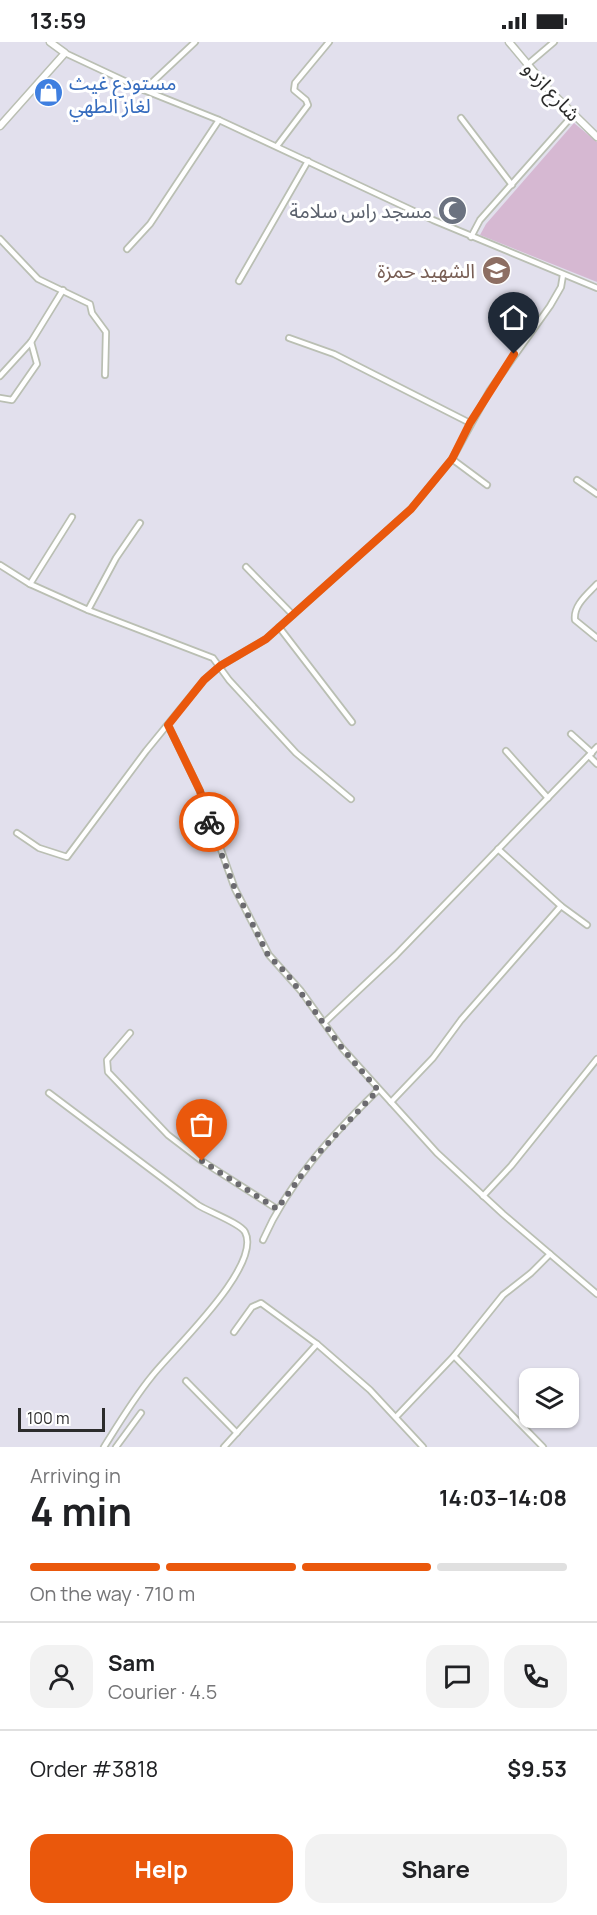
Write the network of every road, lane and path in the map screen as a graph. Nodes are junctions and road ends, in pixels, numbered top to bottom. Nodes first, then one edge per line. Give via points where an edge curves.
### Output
1 (50, 42) edge
2 (195, 42) edge
3 (329, 42) edge
4 (509, 42) edge
5 (554, 42) edge
6 (65, 53) junction
7 (527, 65) junction
8 (144, 90) junction
9 (573, 115) junction
10 (461, 118) dead end
11 (219, 120) junction
12 (0, 126) edge
13 (597, 137) edge
14 (277, 146) junction
15 (308, 160) junction
16 (512, 185) junction
17 (471, 237) junction
18 (0, 239) edge
19 (127, 249) dead end
20 (563, 275) junction
21 (239, 281) dead end
22 (597, 288) edge
23 (63, 290) junction
24 (289, 338) dead end
25 (31, 342) junction
26 (105, 375) dead end
27 (0, 376) edge
28 (0, 398) edge
29 (470, 423) junction
30 (452, 459) junction
31 (577, 480) dead end
32 (487, 485) dead end
33 (597, 494) edge
34 (72, 518) dead end
35 (140, 523) dead end
36 (0, 565) edge
37 (246, 567) dead end
38 (30, 584) junction
39 (597, 584) edge
40 (88, 610) junction
41 (293, 615) junction
42 (279, 627) junction
43 (597, 638) edge
44 (220, 666) junction
45 (352, 722) dead end
46 (168, 725) junction
47 (571, 734) dead end
48 (597, 747) edge
49 (506, 751) dead end
50 (591, 755) junction
51 (597, 764) edge
52 (548, 798) junction
53 (351, 799) dead end
54 (17, 833) dead end
55 (498, 849) junction
56 (561, 906) junction
57 (587, 926) dead end
58 (325, 1022) junction
59 (130, 1033) dead end
60 (597, 1059) edge
61 (378, 1090) junction
62 (49, 1093) dead end
63 (391, 1102) junction
64 (483, 1196) junction
65 (277, 1209) junction
66 (263, 1240) dead end
67 (550, 1254) junction
68 (597, 1294) edge
69 (234, 1332) dead end
70 (317, 1344) junction
71 (454, 1356) junction
72 (186, 1382) dead end
73 (141, 1413) dead end
74 (396, 1417) junction
75 (237, 1433) junction
76 (104, 1447) edge
77 (116, 1447) edge
78 (224, 1447) edge
79 (423, 1447) edge
80 (543, 1447) edge

1 - 6 street
2 - 8 street
3 - 14 street via 295,83 294,90 308,105
4 - 7 street, شارع ازدو
5 - 7 street
6 - 8 street
6 - 12 street
7 - 9 street, شارع ازدو
8 - 11 street
9 - 13 street, شارع ازدو
9 - 16 street
10 - 16 street
11 - 14 street
11 - 19 street via 150,224
14 - 15 street
15 - 17 street
15 - 21 street
16 - 17 street via 480,220
17 - 20 street
18 - 23 street via 28,271
20 - 22 street
20 - 29 street via 550,306
23 - 25 street
23 - 26 street via 85,300 104,328
24 - 29 street via 334,354
25 - 27 street
25 - 28 street via 37,363 12,400
29 - 30 street
30 - 32 street
30 - 41 street via 411,509
31 - 33 street
34 - 38 street
35 - 40 street
36 - 38 street
37 - 41 street
38 - 40 street
39 - 43 street via 574,616
40 - 44 street via 184,645 213,658
41 - 42 street
42 - 44 street via 252,649
42 - 45 street
44 - 46 street
44 - 53 street via 296,753
46 - 54 street via 67,857 39,848
46 - 58 street via 200,791 235,889 268,955
47 - 50 street
48 - 50 street
49 - 52 street
50 - 51 street
50 - 52 street
52 - 55 street
55 - 56 street
55 - 58 street
56 - 57 street
56 - 63 street via 461,1020 434,1058
58 - 61 street
59 - 65 street via 107,1060 108,1072 164,1132
60 - 64 street
61 - 63 street
61 - 65 street via 314,1158
62 - 76 street via 198,1205 243,1228 247,1238 243,1260 233,1280 150,1378
63 - 64 street
64 - 67 street
65 - 66 street
67 - 68 street
67 - 71 street via 503,1294
69 - 70 street via 252,1306 261,1303
70 - 74 street
70 - 75 street
71 - 74 street
71 - 80 street
72 - 75 street
73 - 77 street
74 - 79 street
75 - 78 street

